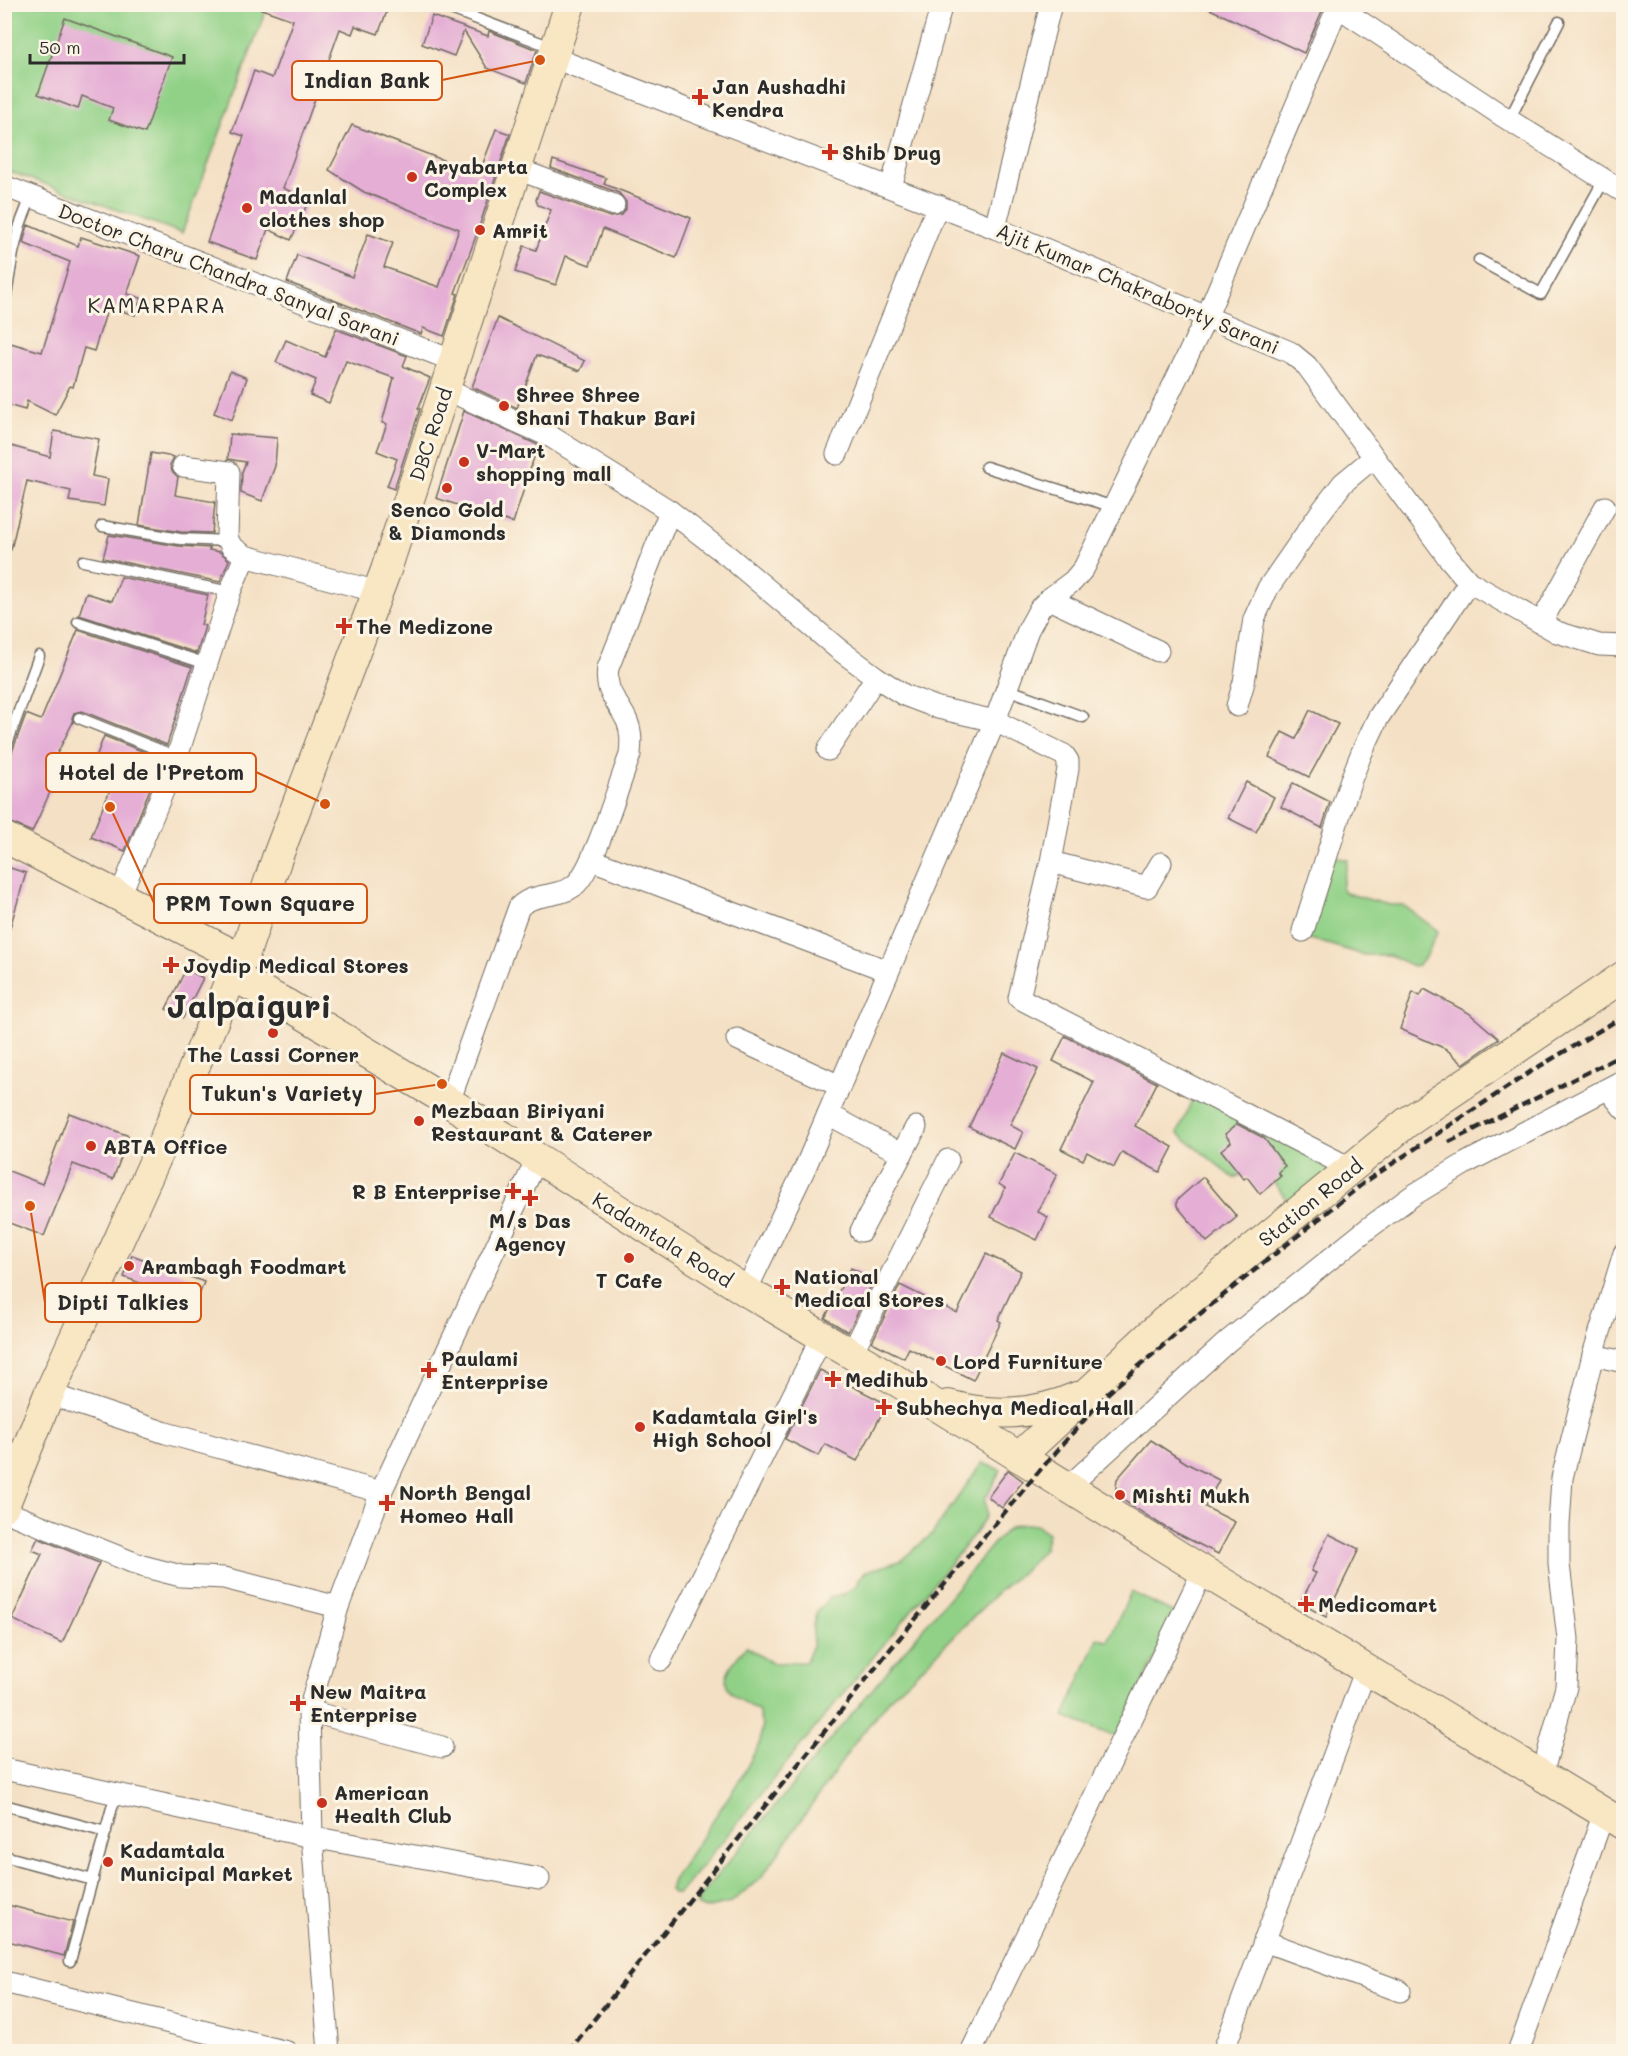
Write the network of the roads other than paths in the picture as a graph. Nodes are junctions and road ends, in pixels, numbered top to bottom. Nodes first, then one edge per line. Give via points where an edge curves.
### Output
1 (570, 4) edge
2 (942, 4) edge
3 (1051, 4) edge
4 (443, 6) dead end
5 (1339, 6) edge
6 (1559, 22) dead end
7 (556, 54) junction
8 (1509, 120) junction
9 (517, 169) junction
10 (1604, 180) junction
11 (4, 186) edge
12 (891, 187) junction
13 (1623, 192) edge
14 (32, 197) junction
15 (614, 205) dead end
16 (938, 205) junction
17 (995, 228) junction
18 (1479, 260) dead end
19 (4, 307) edge
20 (1206, 318) junction
21 (454, 361) junction
22 (445, 389) junction
23 (837, 454) dead end
24 (1373, 458) junction
25 (183, 466) dead end
26 (986, 467) dead end
27 (1114, 507) junction
28 (1605, 507) dead end
29 (670, 511) junction
30 (102, 526) dead end
31 (228, 541) junction
32 (245, 556) junction
33 (83, 561) dead end
34 (1469, 582) junction
35 (230, 592) junction
36 (378, 592) junction
37 (1049, 599) junction
38 (78, 622) dead end
39 (1541, 623) junction
40 (1623, 646) edge
41 (1158, 651) dead end
42 (39, 656) dead end
43 (207, 664) junction
44 (876, 677) junction
45 (1007, 689) junction
46 (1237, 706) dead end
47 (1083, 717) dead end
48 (79, 718) dead end
49 (995, 721) junction
50 (828, 750) dead end
51 (4, 752) edge
52 (177, 757) junction
53 (4, 837) edge
54 (592, 860) junction
55 (1051, 862) junction
56 (1161, 863) dead end
57 (119, 897) junction
58 (1304, 931) dead end
59 (232, 965) junction
60 (888, 971) junction
61 (1623, 976) edge
62 (737, 1039) dead end
63 (1616, 1084) edge
64 (840, 1086) junction
65 (449, 1102) junction
66 (1623, 1109) edge
67 (828, 1114) junction
68 (916, 1127) dead end
69 (902, 1154) junction
70 (537, 1159) junction
71 (948, 1160) dead end
72 (1352, 1169) junction
73 (861, 1231) dead end
74 (1623, 1253) edge
75 (746, 1291) junction
76 (822, 1337) junction
77 (851, 1355) junction
78 (1593, 1355) junction
79 (1623, 1362) edge
80 (897, 1381) junction
81 (44, 1393) junction
82 (1086, 1394) junction
83 (1029, 1463) junction
84 (4, 1476) edge
85 (1068, 1487) junction
86 (381, 1492) junction
87 (4, 1506) edge
88 (4, 1511) edge
89 (1203, 1571) junction
90 (338, 1607) junction
91 (661, 1660) dead end
92 (1366, 1669) junction
93 (309, 1711) junction
94 (442, 1747) dead end
95 (4, 1769) edge
96 (1542, 1775) junction
97 (116, 1793) junction
98 (4, 1805) edge
99 (1614, 1819) edge
100 (106, 1832) junction
101 (312, 1837) junction
102 (4, 1856) edge
103 (93, 1880) junction
104 (539, 1880) dead end
105 (1264, 1941) junction
106 (70, 1961) dead end
107 (4, 1982) edge
108 (1400, 1991) dead end
109 (287, 2052) edge
110 (329, 2052) edge
111 (971, 2052) edge
112 (1223, 2052) edge
113 (1518, 2052) edge

1 - 7 street, DBC Road
2 - 12 street
3 - 17 street
4 - 7 lane
5 - 8 street
5 - 20 street
6 - 8 lane
7 - 9 street, DBC Road
7 - 12 street, Ajit Kumar Chakraborty Sarani
8 - 10 street
9 - 15 street
9 - 21 street, DBC Road
10 - 13 street
10 - 18 lane via 1541,294
11 - 14 street, Doctor Charu Chandra Sanyal Sarani
12 - 16 street, Ajit Kumar Chakraborty Sarani
14 - 19 lane via 20,225
14 - 21 street, Doctor Charu Chandra Sanyal Sarani
16 - 17 street, Ajit Kumar Chakraborty Sarani
16 - 23 street
17 - 20 street, Ajit Kumar Chakraborty Sarani
20 - 24 street, Ajit Kumar Chakraborty Sarani via 1281,348 1302,361
20 - 27 street
21 - 22 street, DBC Road
22 - 29 street via 554,438
22 - 36 street, DBC Road
24 - 34 street, Ajit Kumar Chakraborty Sarani
24 - 46 street via 1343,483 1268,588 1254,620
25 - 31 street via 229,472
26 - 27 lane
27 - 37 street via 1084,567
28 - 39 street
29 - 44 street
29 - 54 street via 608,668 609,691 628,723 630,755
30 - 31 lane via 180,539
31 - 32 street
32 - 35 street
32 - 36 street
33 - 35 lane
34 - 39 street, Ajit Kumar Chakraborty Sarani
34 - 58 street via 1378,718 1350,782
35 - 43 street
36 - 59 street, DBC Road
37 - 41 street
37 - 45 street via 1028,630
38 - 43 lane
39 - 40 street, Ajit Kumar Chakraborty Sarani via 1599,645
42 - 51 lane
43 - 52 street
44 - 49 street via 920,702
44 - 50 street
45 - 47 lane
45 - 49 street
48 - 52 lane
49 - 55 street via 1056,750 1068,761
49 - 60 street
52 - 57 street
53 - 57 street, Kadamtala Road
54 - 60 street
54 - 65 street via 573,887 532,898 519,907
55 - 56 street via 1147,887
55 - 72 street via 1019,998
57 - 59 street, Kadamtala Road
59 - 65 street, Kadamtala Road via 288,1005
59 - 81 street, DBC Road via 165,1138
60 - 64 street
61 - 72 street, Station Road via 1406,1123
62 - 64 street
63 - 66 street
63 - 85 street via 1466,1163 1370,1227 1228,1341
64 - 67 street
65 - 70 street, Kadamtala Road
67 - 69 street
67 - 75 street
68 - 69 street
69 - 73 street
70 - 75 street, Kadamtala Road
70 - 86 street
71 - 77 street
72 - 82 street, Station Road via 1232,1265
74 - 78 street
75 - 76 street, Kadamtala Road
76 - 77 street, Kadamtala Road
76 - 91 street
77 - 80 street, Kadamtala Road
78 - 79 street
78 - 96 street via 1562,1478 1559,1564 1568,1639 1566,1687
80 - 82 street via 939,1403 985,1413 1029,1411
80 - 83 street, Kadamtala Road
81 - 84 street
81 - 86 street via 166,1433
81 - 87 street
82 - 83 street, Station Road
83 - 85 street, Kadamtala Road
85 - 89 street, Kadamtala Road
86 - 90 street
88 - 90 street via 163,1573 224,1578
89 - 92 street, Kadamtala Road
89 - 111 street
90 - 93 street
92 - 96 street, Kadamtala Road
92 - 105 street
93 - 94 street
93 - 101 street
95 - 97 street
96 - 99 street, Kadamtala Road
97 - 100 lane
97 - 101 street
98 - 100 lane
99 - 113 street
100 - 103 lane
101 - 104 street
101 - 110 street
102 - 103 lane
103 - 106 lane
105 - 108 street
105 - 112 street
107 - 109 street

